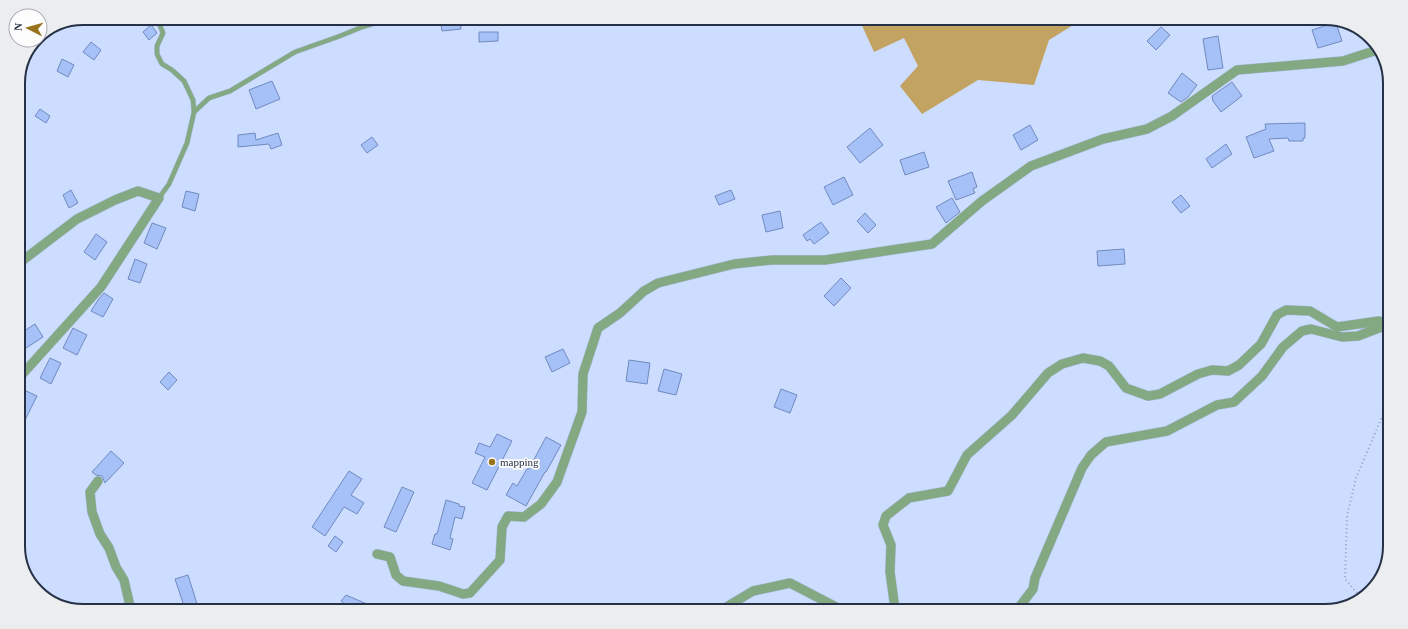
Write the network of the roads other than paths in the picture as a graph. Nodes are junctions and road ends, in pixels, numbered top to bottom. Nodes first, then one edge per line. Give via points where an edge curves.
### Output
1 (160, 25) edge
2 (368, 25) edge
3 (1374, 52) edge
4 (194, 112) junction
5 (159, 198) junction
6 (25, 259) edge
7 (1383, 325) edge
8 (1383, 326) edge
9 (25, 371) edge
10 (98, 481) dead end
11 (377, 554) dead end
12 (130, 604) edge
13 (731, 604) edge
14 (830, 604) edge
15 (894, 604) edge
16 (1021, 604) edge

1 - 4 lane via 163,33 157,46 157,54 162,64 184,80 193,100
2 - 4 lane via 295,52 230,91 209,98
3 - 11 street via 1343,61 1237,70 1172,116 1147,128 1103,139 1031,166 982,202 932,244 825,260 772,260 734,264 658,283 598,328 583,374 582,412 557,482 541,504 524,517 508,516 502,528 500,560 470,593 463,594 440,586 403,581 396,575 390,557
4 - 5 lane via 188,143 169,184
5 - 6 street via 138,192 95,210 77,219
5 - 9 street via 101,287
7 - 15 street via 1379,322 1336,327 1310,311 1286,310 1277,315 1261,344 1239,365 1228,371 1212,370 1198,374 1160,394 1148,396 1126,388 1109,366 1100,361 1083,358 1062,364 1048,373 1012,415 967,455 948,491 909,498 886,516 883,525 892,546 890,572
8 - 16 street via 1358,336 1342,337 1311,329 1302,331 1283,347 1262,376 1234,402 1217,405 1167,431 1106,442 1091,455 1082,468 1033,588
10 - 12 street via 90,492 92,512 100,534 124,580
13 - 14 street via 753,591 790,583

